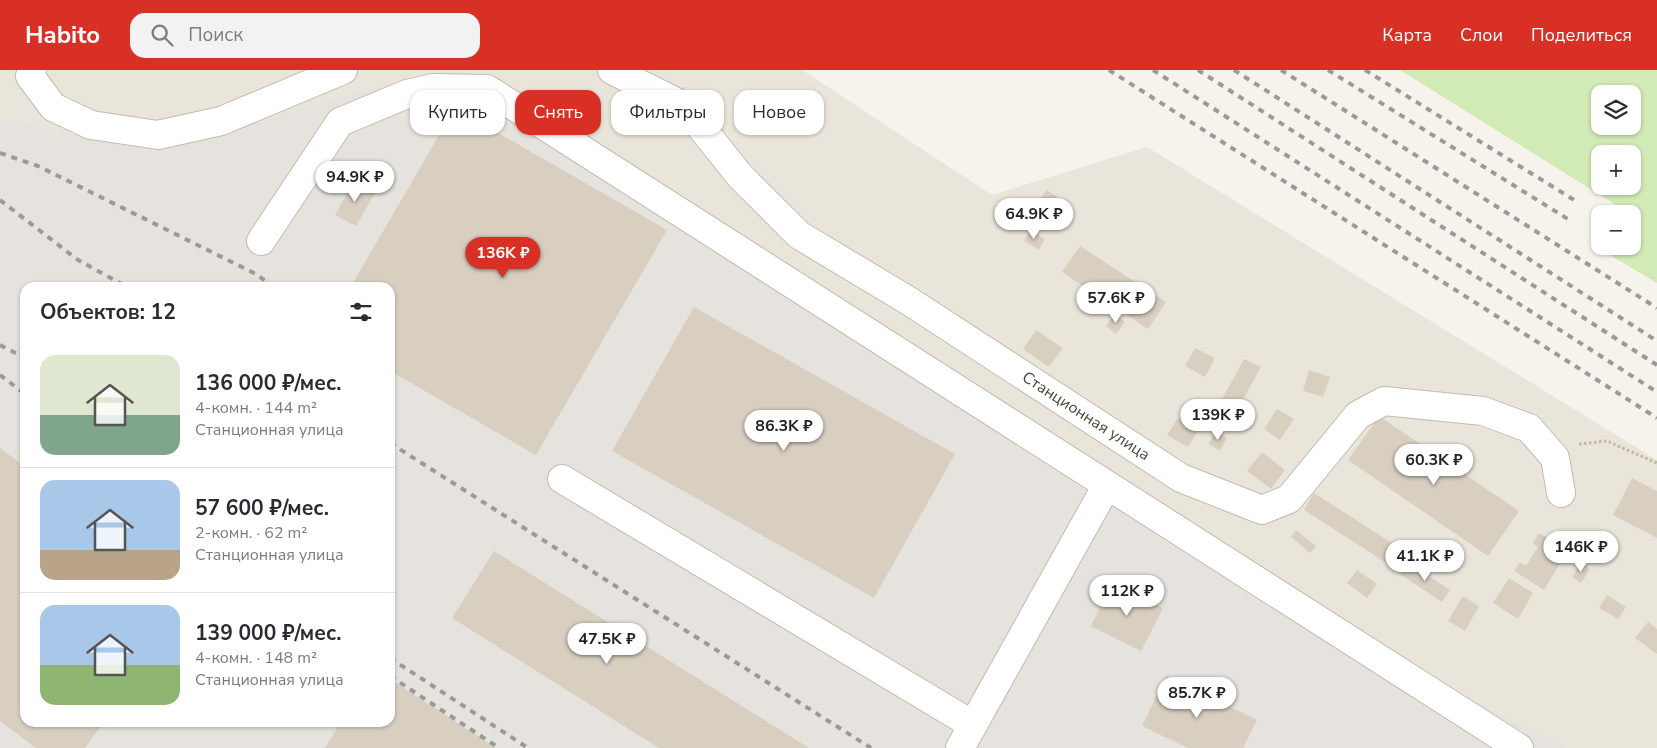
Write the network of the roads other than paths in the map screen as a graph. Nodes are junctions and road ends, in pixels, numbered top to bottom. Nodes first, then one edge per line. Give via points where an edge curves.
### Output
1 (32, 70) edge
2 (344, 70) edge
3 (612, 70) edge
4 (261, 241) dead end
5 (562, 479) dead end
6 (1107, 485) junction
7 (1561, 493) dead end
8 (966, 737) edge
9 (1519, 748) edge

1 - 2 street via 30,76 53,107 91,125 158,135 221,120
3 - 7 street, Станционная улица via 684,106 740,176 800,235 1181,478 1262,510 1289,499 1358,415 1384,401 1483,412 1529,428 1555,458
4 - 6 street via 340,122 407,94 433,88 487,89
5 - 8 street
6 - 8 street
6 - 9 street

